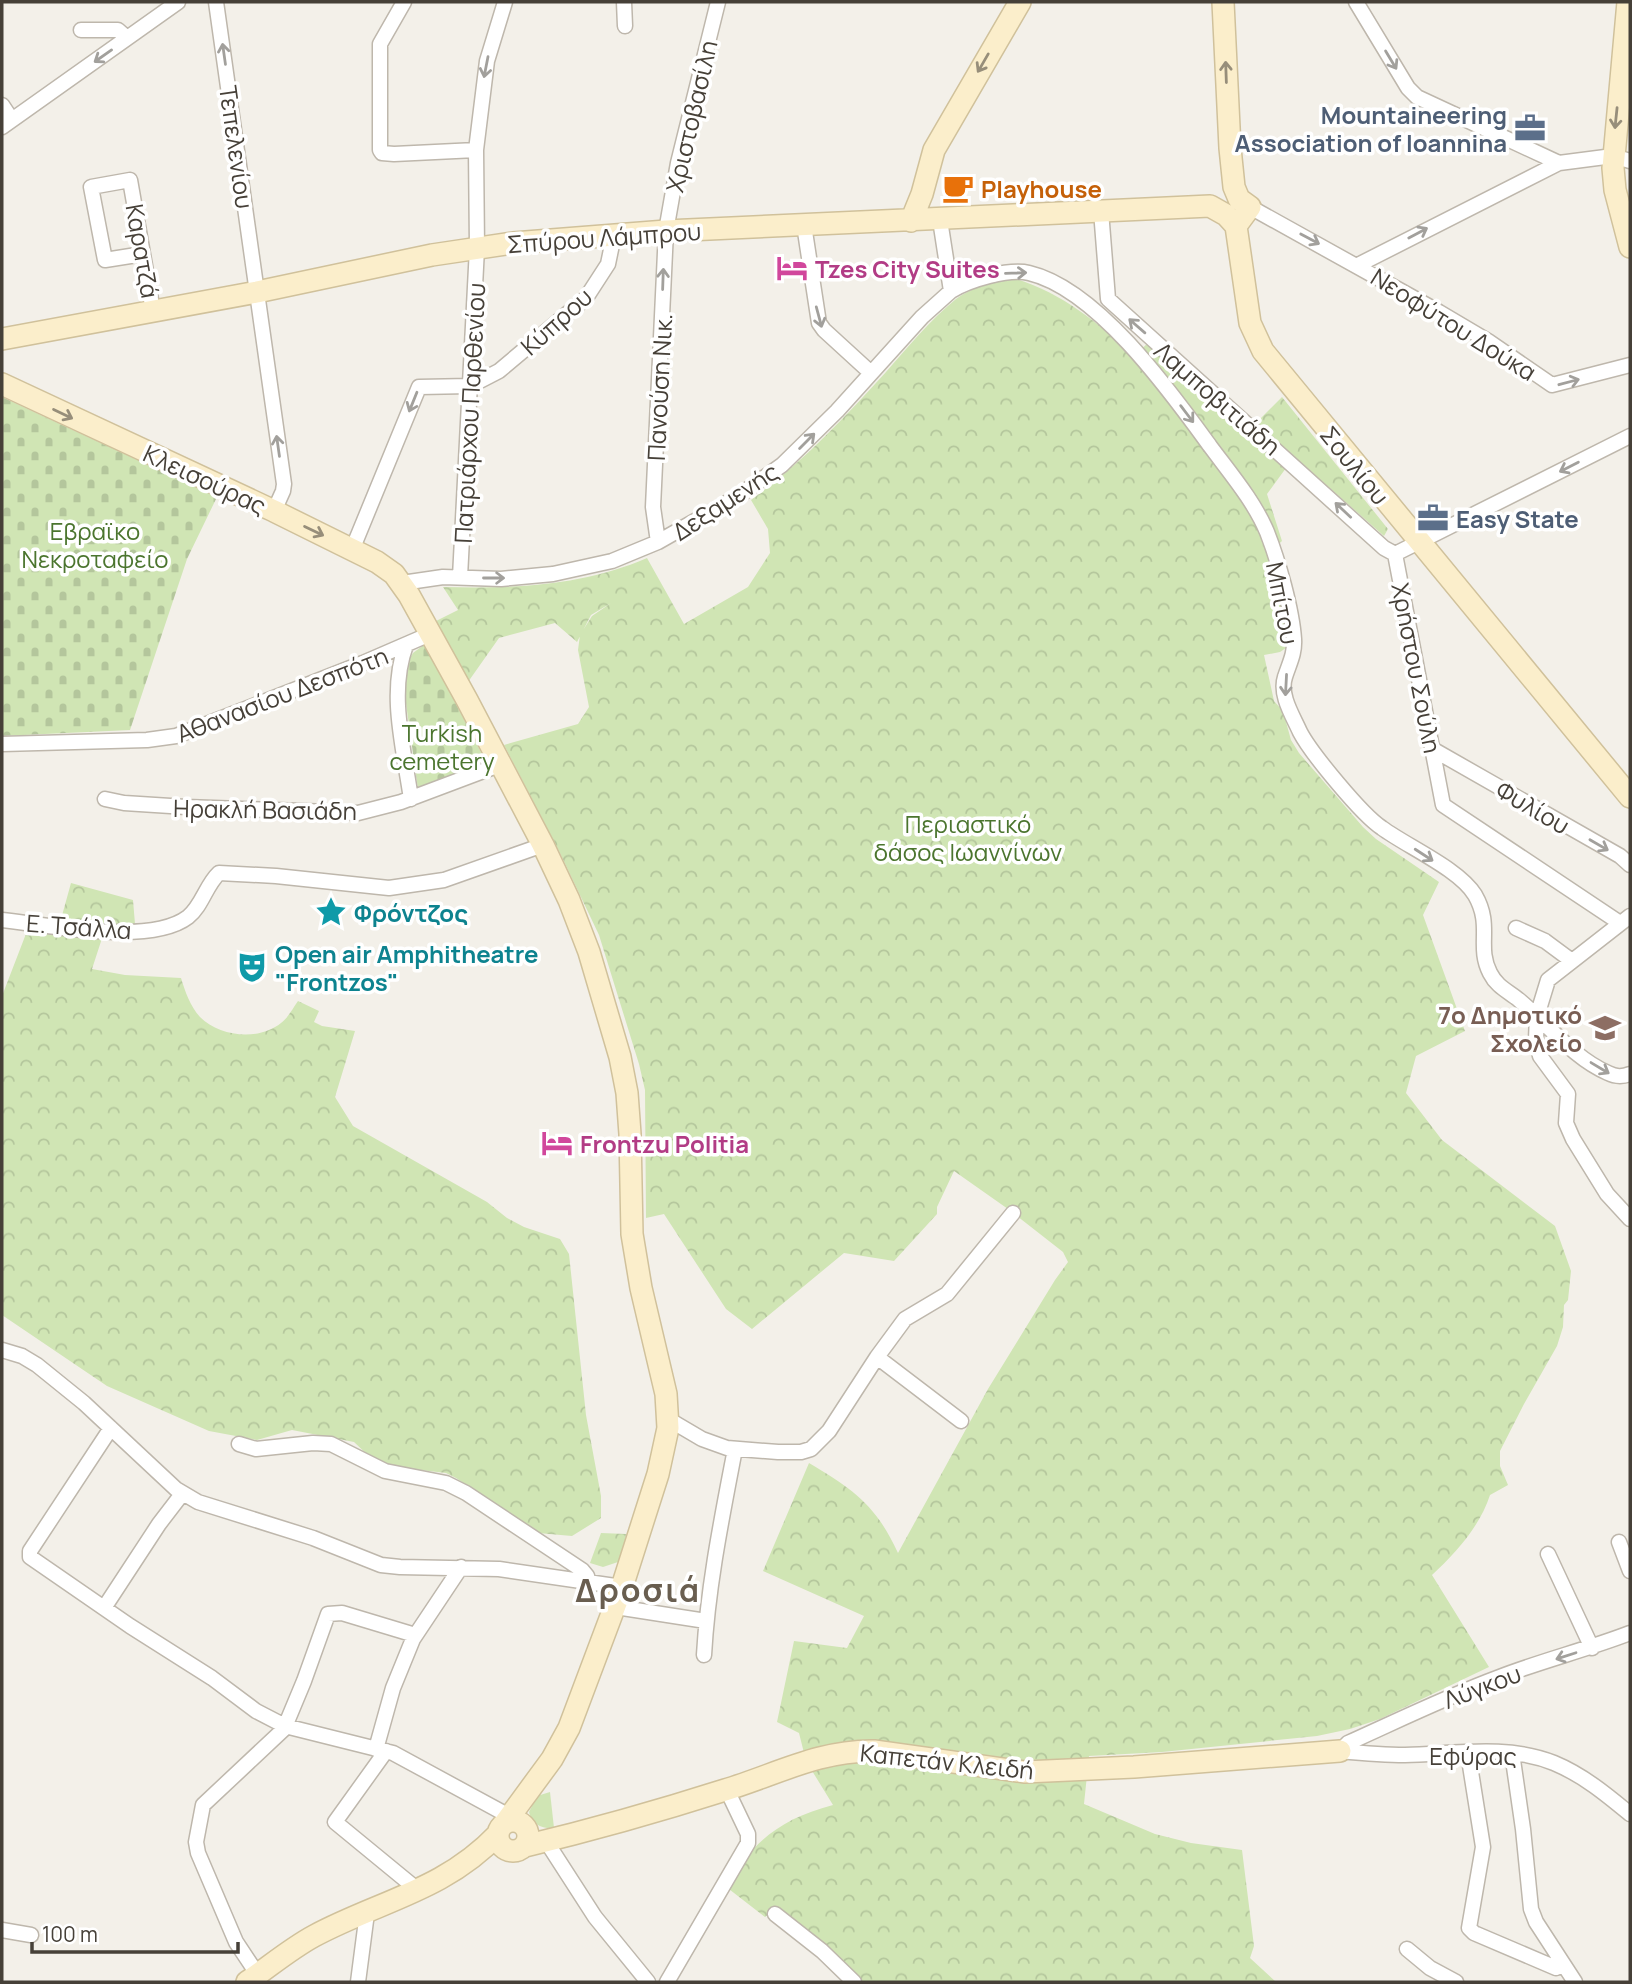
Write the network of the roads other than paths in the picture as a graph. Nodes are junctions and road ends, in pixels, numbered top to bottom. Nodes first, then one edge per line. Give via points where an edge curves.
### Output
1 (178, 2) edge
2 (216, 2) edge
3 (404, 2) edge
4 (505, 2) edge
5 (624, 2) edge
6 (718, 2) edge
7 (1017, 2) edge
8 (1223, 2) edge
9 (1356, 2) edge
10 (1628, 7) edge
11 (625, 26) dead end
12 (82, 30) dead end
13 (127, 38) junction
14 (2, 106) edge
15 (7, 124) edge
16 (1230, 148) junction
17 (476, 150) junction
18 (1622, 158) edge
19 (930, 162) junction
20 (1559, 163) junction
21 (1214, 207) junction
22 (1250, 207) junction
23 (1101, 211) junction
24 (940, 219) junction
25 (911, 221) junction
26 (804, 225) junction
27 (1236, 226) junction
28 (666, 231) junction
29 (614, 235) junction
30 (1630, 247) edge
31 (477, 248) junction
32 (143, 254) junction
33 (1358, 265) junction
34 (951, 291) junction
35 (257, 292) junction
36 (153, 311) junction
37 (2, 339) edge
38 (1630, 365) edge
39 (871, 373) junction
40 (2, 384) edge
41 (470, 386) junction
42 (1630, 436) edge
43 (274, 511) junction
44 (659, 542) junction
45 (1419, 543) junction
46 (352, 550) junction
47 (1395, 554) junction
48 (460, 578) junction
49 (402, 583) junction
50 (430, 634) junction
51 (406, 645) junction
52 (2, 744) edge
53 (1434, 750) junction
54 (502, 764) junction
55 (1630, 797) edge
56 (105, 799) dead end
57 (411, 799) junction
58 (543, 845) junction
59 (1630, 865) edge
60 (2, 920) edge
61 (1625, 920) edge
62 (1516, 928) dead end
63 (1572, 961) junction
64 (1537, 1016) junction
65 (1630, 1074) edge
66 (1013, 1213) dead end
67 (1630, 1219) edge
68 (2, 1350) edge
69 (877, 1357) junction
70 (668, 1419) junction
71 (961, 1421) dead end
72 (111, 1427) junction
73 (239, 1444) dead end
74 (734, 1449) junction
75 (183, 1494) junction
76 (1619, 1542) dead end
77 (1548, 1554) dead end
78 (461, 1567) junction
79 (1630, 1571) edge
80 (589, 1583) junction
81 (619, 1597) junction
82 (104, 1608) junction
83 (706, 1621) junction
84 (1630, 1633) edge
85 (415, 1636) junction
86 (1592, 1648) junction
87 (704, 1655) dead end
88 (285, 1726) junction
89 (381, 1749) junction
90 (1340, 1751) junction
91 (1468, 1753) junction
92 (1512, 1753) junction
93 (727, 1790) junction
94 (1630, 1814) edge
95 (514, 1829) junction
96 (547, 1841) junction
97 (419, 1891) junction
98 (367, 1913) junction
99 (775, 1914) dead end
100 (2, 1930) edge
101 (31, 1935) dead end
102 (1407, 1949) dead end
103 (1563, 1965) junction
104 (252, 1979) edge
105 (358, 1982) edge
106 (648, 1982) edge
107 (667, 1982) edge
108 (854, 1982) edge
109 (1456, 1982) edge
110 (1575, 1982) edge

1 - 13 street
35 -> 2 street, Τεπελενίου
3 - 17 street via 380,44 380,150 394,154
4 -> 17 street, Πατριάρχου Παρθενίου via 487,61
5 - 11 street
6 - 28 street, Χριστοβασίλη
7 -> 19 street
16 -> 8 street
9 -> 20 street via 1416,97
10 -> 18 street
12 - 13 street via 118,30
13 -> 15 street
14 - 15 street
16 - 21 street via 1229,185
16 - 22 street via 1234,189
17 - 31 street, Πατριάρχου Παρθενίου
18 - 20 street, Νεοφύτου Δούκα
18 - 30 street via 1615,190
19 - 24 street via 929,192
19 - 25 street
33 -> 20 street, Νεοφύτου Δούκα
21 - 23 street, Σπύρου Λάμπρου
21 - 27 street
22 - 27 street
22 -> 33 street, Νεοφύτου Δούκα
23 - 24 street, Σπύρου Λάμπρου
47 -> 23 street, Λαμποβιτιάδη via 1108,299
24 - 25 street, Σπύρου Λάμπρου
24 - 34 street
25 - 26 street, Σπύρου Λάμπρου
26 - 28 street, Σπύρου Λάμπρου
26 -> 39 street via 819,323
27 - 45 street, Σουλίου via 1250,323 1259,344
28 - 29 street, Σπύρου Λάμπρου
44 -> 28 street, Πανούση Νικ. via 653,507
29 - 31 street, Σπύρου Λάμπρου
29 - 41 street, Κύπρου via 608,264 583,302 499,371
31 - 35 street, Σπύρου Λάμπρου
31 - 41 street, Πατριάρχου Παρθενίου
32 - 32 street, Καρατζά via 130,180 91,187 105,261
32 - 36 street, Καρατζά
33 -> 38 street, Νεοφύτου Δούκα via 1488,341 1552,385
34 - 39 street, Δεξαμενής
34 -> 64 street, Μπίτου via 1008,273 1036,275 1096,313 1146,363 1238,483 1267,532 1293,633 1284,694 1305,741 1375,823 1468,886 1484,915 1485,957 1492,976
35 - 36 street, Σπύρου Λάμπρου
43 -> 35 street, Τεπελενίου via 284,484
36 - 37 street, Σπύρου Λάμπρου
44 -> 39 street, Δεξαμενής via 768,476
40 -> 43 street, Κλεισούρας
41 -> 46 street via 419,387
41 - 48 street, Πατριάρχου Παρθενίου
42 -> 45 street, Χρήστου Σούλη
43 -> 46 street, Κλεισούρας
48 -> 44 street, Δεξαμενής via 562,573
45 - 47 street, Χρήστου Σούλη
45 - 55 street, Σουλίου
46 - 49 street, Κλεισούρας via 386,567
47 - 53 street, Χρήστου Σούλη
48 - 49 street, Δεξαμενής
49 - 50 street
50 - 51 street, Αθανασίου Δεσπότη
50 - 54 street
51 - 52 street, Αθανασίου Δεσπότη via 176,736
51 - 57 street via 397,689
53 -> 59 street, Φυλίου
53 - 61 street, Χρήστου Σούλη via 1445,808
54 - 57 street, Ηρακλή Βασιάδη
54 - 58 street
56 - 57 street, Ηρακλή Βασιάδη via 349,814
58 - 60 street, Ε. Τσάλλα via 444,880 397,887 219,873 188,917 145,930 112,933
58 - 70 street via 589,952 620,1057 629,1112 633,1245
61 - 63 street
62 - 63 street via 1535,935
63 - 64 street via 1548,980
64 -> 65 street, Μπίτου via 1596,1067 1617,1076
64 - 67 street via 1537,1051 1568,1094 1567,1125 1606,1194
66 - 69 street via 952,1289 909,1316
68 - 72 street via 37,1365
69 - 71 street
69 - 74 street via 817,1445 786,1452
70 - 74 street via 702,1439
70 - 81 street via 658,1474
72 - 75 street
72 - 82 street via 30,1551 30,1557
73 - 80 street via 256,1449 331,1444 385,1471 446,1483 548,1546 582,1570
74 - 83 street
75 - 78 street via 381,1565
75 - 82 street
76 - 79 street
77 - 86 street
78 - 80 street
78 - 85 street
80 - 81 street
81 - 83 street
81 - 95 street via 564,1739
82 - 88 street
83 - 87 street
84 - 86 street, Λύγκου
85 - 88 street via 342,1613 328,1614
85 - 89 street via 396,1679
86 -> 90 street, Λύγκου via 1500,1676 1348,1743
88 - 89 street
88 - 104 street via 205,1802 196,1842
89 - 95 street via 417,1765
89 - 97 street via 335,1822
90 - 91 street, Εφύρας
90 - 93 street, Καπετάν Κλειδή via 1024,1772 849,1751 811,1759
91 - 92 street, Εφύρας
91 - 103 street via 1483,1847 1469,1928 1556,1968
92 - 94 street, Εφύρας via 1562,1766
92 - 103 street via 1531,1909
93 - 96 street, Καπετάν Κλειδή
93 - 107 street via 748,1843
95 - 96 street, Καπετάν Κλειδή
95 - 97 street
96 - 106 street via 595,1917
97 - 98 street
98 - 104 street via 314,1936
98 - 105 street
99 - 108 street
100 - 101 street
102 - 109 street
103 - 110 street

